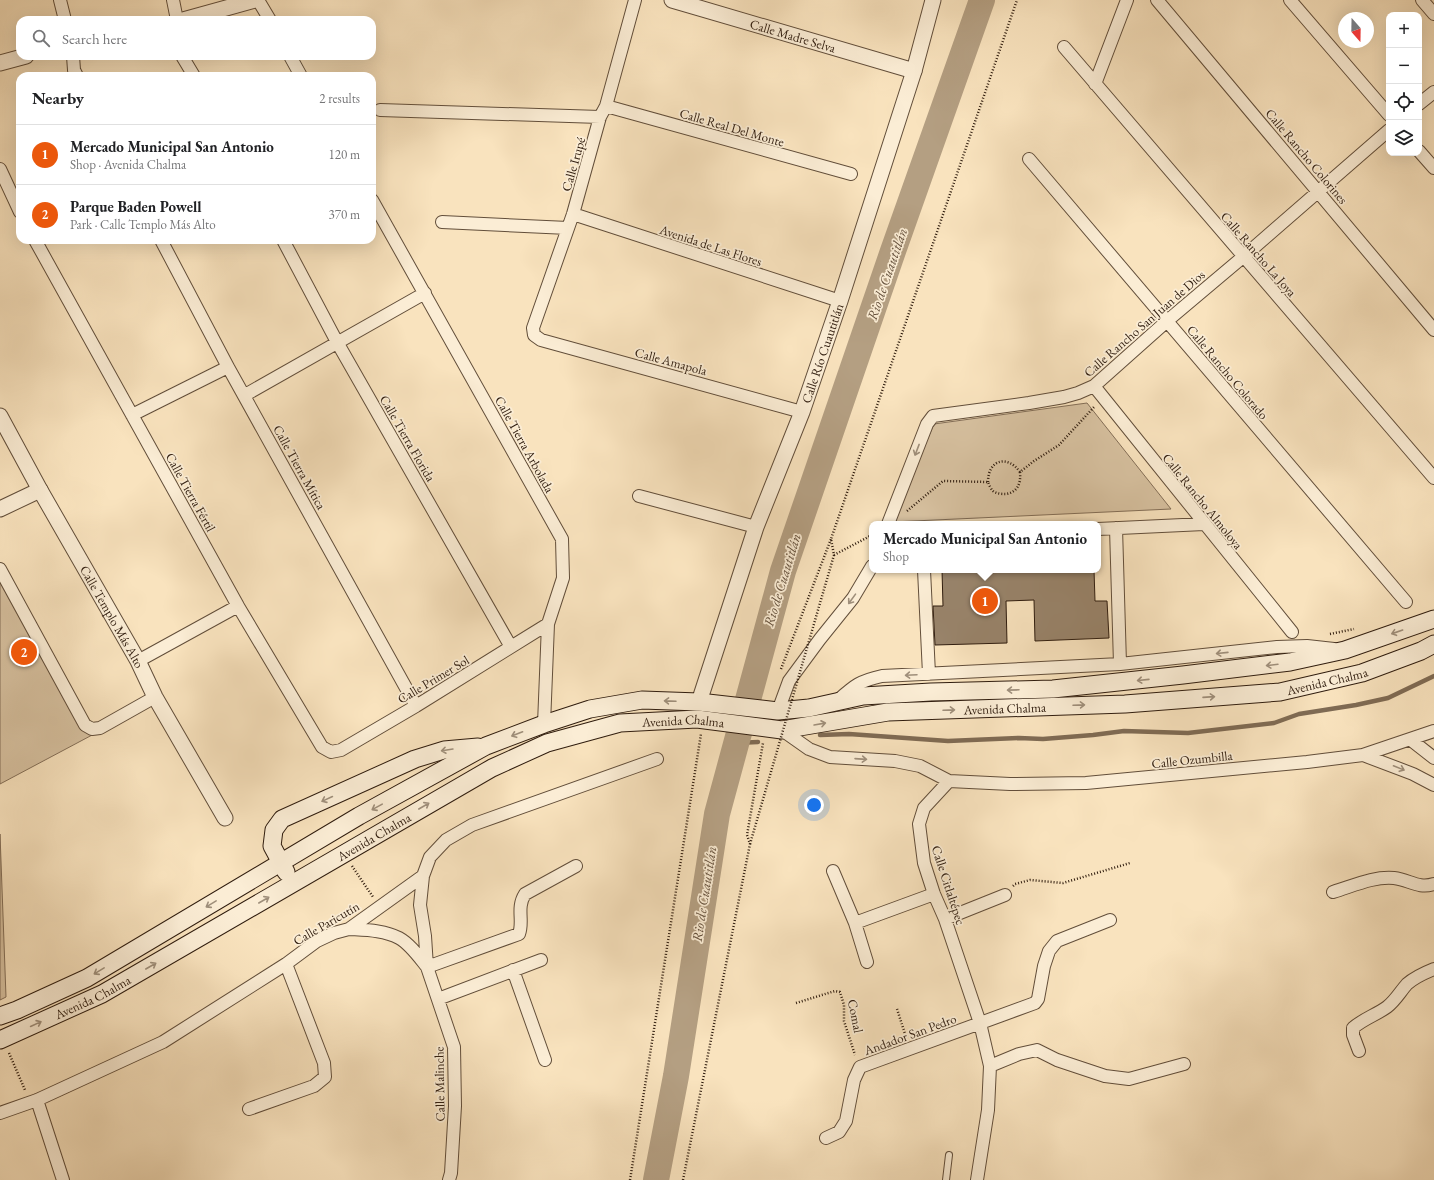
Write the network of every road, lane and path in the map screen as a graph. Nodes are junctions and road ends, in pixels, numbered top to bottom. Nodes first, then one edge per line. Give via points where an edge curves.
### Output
1 (60, 0) edge
2 (173, 0) edge
3 (257, 0) edge
4 (635, 0) edge
5 (672, 0) edge
6 (933, 0) edge
7 (1017, 0) edge
8 (1127, 0) edge
9 (1157, 0) edge
10 (1290, 0) edge
11 (1422, 0) edge
12 (1434, 14) edge
13 (64, 16) edge
14 (176, 16) edge
15 (198, 16) edge
16 (267, 16) edge
17 (1064, 47) dead end
18 (16, 59) edge
19 (73, 60) edge
20 (184, 60) edge
21 (292, 60) edge
22 (0, 63) edge
23 (914, 70) junction
24 (75, 72) edge
25 (192, 72) edge
26 (299, 72) edge
27 (1095, 84) junction
28 (1434, 92) edge
29 (1422, 102) edge
30 (606, 106) junction
31 (380, 110) dead end
32 (1386, 112) edge
33 (600, 117) junction
34 (1386, 133) edge
35 (1422, 154) edge
36 (1029, 160) dead end
37 (1434, 168) edge
38 (0, 169) edge
39 (851, 174) dead end
40 (1318, 190) junction
41 (16, 203) edge
42 (376, 207) edge
43 (573, 214) junction
44 (442, 222) dead end
45 (568, 228) junction
46 (37, 244) edge
47 (163, 244) edge
48 (285, 244) edge
49 (1243, 257) junction
50 (425, 293) junction
51 (840, 301) junction
52 (1166, 321) junction
53 (1434, 330) edge
54 (534, 335) joint
55 (337, 342) junction
56 (228, 366) junction
57 (1094, 386) junction
58 (245, 395) junction
59 (1102, 397) junction
60 (802, 412) junction
61 (132, 415) junction
62 (0, 416) edge
63 (1020, 472) junction
64 (1434, 478) edge
65 (988, 482) junction
66 (40, 490) junction
67 (639, 496) dead end
68 (0, 509) edge
69 (903, 514) dead end
70 (889, 521) edge
71 (1204, 524) junction
72 (756, 527) junction
73 (1116, 528) junction
74 (1101, 529) edge
75 (869, 537) edge
76 (831, 539) junction
77 (834, 555) junction
78 (0, 569) edge
79 (869, 571) edge
80 (924, 573) edge
81 (1406, 602) dead end
82 (238, 606) junction
83 (1434, 619) edge
84 (548, 624) junction
85 (1359, 628) dead end
86 (1292, 632) dead end
87 (1330, 634) dead end
88 (1434, 644) edge
89 (511, 647) junction
90 (1345, 650) junction
91 (138, 661) junction
92 (1120, 664) junction
93 (779, 672) dead end
94 (929, 674) junction
95 (155, 697) junction
96 (699, 702) junction
97 (835, 702) junction
98 (416, 706) junction
99 (778, 711) junction
100 (703, 720) junction
101 (544, 724) junction
102 (774, 731) junction
103 (1434, 731) edge
104 (1410, 740) junction
105 (486, 746) junction
106 (331, 752) joint
107 (1363, 755) junction
108 (1434, 758) edge
109 (657, 759) dead end
110 (949, 781) junction
111 (1434, 785) edge
112 (225, 818) dead end
113 (750, 844) junction
114 (343, 854) junction
115 (280, 863) junction
116 (1130, 863) dead end
117 (576, 866) dead end
118 (833, 871) dead end
119 (423, 876) junction
120 (294, 883) junction
121 (1434, 884) edge
122 (1333, 892) dead end
123 (934, 894) junction
124 (1005, 895) joint
125 (380, 907) junction
126 (945, 919) junction
127 (1110, 920) dead end
128 (855, 924) junction
129 (349, 929) junction
130 (541, 960) dead end
131 (867, 962) dead end
132 (286, 964) junction
133 (427, 967) junction
134 (1434, 969) edge
135 (513, 970) junction
136 (438, 999) junction
137 (796, 1004) dead end
138 (897, 1009) dead end
139 (0, 1016) edge
140 (980, 1023) junction
141 (2, 1040) edge
142 (910, 1049) junction
143 (1359, 1051) dead end
144 (545, 1060) dead end
145 (1184, 1064) dead end
146 (990, 1066) junction
147 (860, 1067) junction
148 (34, 1101) junction
149 (249, 1109) dead end
150 (0, 1113) edge
151 (826, 1138) dead end
152 (949, 1155) dead end
153 (63, 1180) edge
154 (449, 1180) edge
155 (630, 1180) edge
156 (683, 1180) edge
157 (946, 1180) edge
158 (977, 1180) edge

1 - 13 street
2 - 14 street
3 - 15 street
3 - 16 street
4 - 30 street, Calle Irupé
5 - 23 street, Calle Madre Selva
6 - 23 street, Calle Río Cuautitlán
7 - 76 path
8 - 27 street
9 - 40 street, Calle Rancho Colorines
10 - 32 street
11 - 12 street
17 - 27 street, Calle Rancho La Joya
18 - 22 street
19 - 24 street
20 - 25 street
21 - 26 street
23 - 51 street, Calle Río Cuautitlán
27 - 49 street, Calle Rancho La Joya
28 - 29 street
30 - 33 street, Calle Irupé
30 - 39 street, Calle Real Del Monte
31 - 33 street
33 - 43 street, Calle Irupé
34 - 40 street, Calle Rancho San Juan de Dios
35 - 37 street
36 - 52 street, Calle Rancho Colorado
38 - 41 street
40 - 49 street, Calle Rancho San Juan de Dios
40 - 53 street, Calle Rancho Colorines
42 - 50 street, Calle Tierra Arbolada
43 - 45 street, Calle Irupé
43 - 51 street, Avenida de Las Flores
44 - 45 street
45 - 54 street, Calle Irupé via 533,328
46 - 61 street, Calle Tierra Fértil
47 - 56 street, Calle Tierra Mítica
48 - 55 street, Calle Tierra Florida
49 - 52 street, Calle Rancho San Juan de Dios
49 - 64 street, Calle Rancho La Joya
50 - 55 street
50 - 84 street, Calle Tierra Arbolada via 562,539 563,578
51 - 60 street, Calle Río Cuautitlán
52 - 57 street, Calle Rancho San Juan de Dios
52 - 81 street, Calle Rancho Colorado
54 - 60 street, Calle Amapola via 541,340
55 - 58 street
55 - 89 street, Calle Tierra Florida
56 - 58 street, Calle Tierra Mítica
56 - 61 street
57 - 59 street, Calle Rancho Almoloya
57 -> 70 street, Calle Rancho San Juan de Dios via 1078,394 933,416 927,424
58 - 98 street, Calle Tierra Mítica
59 - 63 path via 1059,445
59 - 71 street, Calle Rancho Almoloya
60 - 72 street, Calle Río Cuautitlán
61 - 82 street, Calle Tierra Fértil
62 - 66 street, Calle Templo Más Alto
63 - 65 path via 1015,465 1000,462 992,466 988,473
63 - 65 path via 1018,488 1011,493 1001,494 993,491
65 - 69 path via 943,481
66 - 68 street
66 - 91 street, Calle Templo Más Alto
67 - 72 street
71 - 73 street
71 - 86 street, Calle Rancho Almoloya
72 - 96 street, Calle Río Cuautitlán
73 - 74 street
73 - 92 street
75 - 77 path
76 - 77 path
76 - 93 path
77 - 113 path, bridge
78 - 95 street via 84,725 92,729 100,728
79 -> 99 street via 853,598 789,681
80 - 94 street
82 - 91 street
82 - 106 street, Calle Tierra Fértil via 322,747
83 -> 90 main road, Avenida Chalma
84 - 89 street, Calle Primer Sol
84 - 101 street, Calle Tierra Arbolada
85 - 87 path
102 -> 88 main road, Avenida Chalma via 888,712 1125,704 1280,692 1362,673
89 - 98 street, Calle Primer Sol
90 -> 92 street via 1306,646 1277,647
90 -> 97 main road, Avenida Chalma via 1290,662 1152,679 1053,689 863,696
91 - 95 street, Calle Templo Más Alto
92 - 94 street
94 -> 97 street via 882,676 865,680
95 - 112 street, Calle Templo Más Alto
96 - 99 main road, Avenida Chalma
96 -> 101 main road, Avenida Chalma via 642,700 590,709
97 - 99 main road, Avenida Chalma
98 - 106 street, Calle Primer Sol via 341,750
100 - 102 main road, Avenida Chalma
114 -> 100 main road, Avenida Chalma via 492,768 547,743 620,723
100 - 155 path
101 -> 105 main road, Avenida Chalma
102 -> 110 street via 830,757 895,761 920,766
102 - 113 path via 747,835
103 - 104 street, Calle Ozumbilla
104 - 107 street, Calle Ozumbilla
104 - 108 street
105 -> 115 main road, Avenida Chalma
105 -> 115 main road via 444,750 415,759 282,819 274,830 272,846
107 - 110 street, Calle Ozumbilla via 1086,784
107 -> 111 street
109 - 119 street via 472,825 441,845 430,857
110 - 123 street, Calle Citlaltépec via 924,808 919,824 924,863
113 - 156 path
114 - 120 main road, Avenida Chalma
114 - 125 path
115 - 120 main road
115 -> 139 main road, Avenida Chalma via 87,978
116 - 124 path via 1064,883 1030,880 1014,884
117 - 133 street via 525,894 520,901 519,934
118 - 128 street
119 - 125 street, Calle Paricutín
119 - 133 street, Calle Malinche via 420,905
141 -> 120 main road, Avenida Chalma via 102,994
121 - 122 street via 1424,886 1395,878 1379,878
123 - 126 street, Calle Citlaltépec
123 - 128 street
124 - 126 street
125 - 129 street, Calle Paricutín
126 - 140 street, Calle Citlaltépec
127 - 140 street, Andador San Pedro via 1057,941 1049,951 1035,1003
128 - 131 street
129 - 132 street, Calle Paricutín via 317,941
129 - 133 street, Calle Malinche via 386,933 399,938
130 - 135 street
132 - 148 street, Calle Paricutín via 163,1042
132 - 149 street via 324,1063 325,1077 314,1086
133 - 136 street, Calle Malinche
134 - 143 street via 1416,977 1386,1008 1353,1028
135 - 136 street
135 - 144 street
136 - 154 street, Calle Malinche via 454,1047 455,1106
137 - 147 path, Comal via 835,991 840,992 844,1005 844,1021
138 - 142 path
140 - 142 street, Andador San Pedro
140 - 146 street, Calle Citlaltépec
141 - 148 path
142 - 147 street, Andador San Pedro
145 - 146 street via 1129,1079 1105,1076 1057,1060 1037,1050 1019,1054
146 - 158 street, Calle Citlaltépec via 988,1110
147 - 151 street, Andador San Pedro via 854,1080 846,1121 839,1132
148 - 150 street, Calle Paricutín
148 - 153 street
152 - 157 lane

